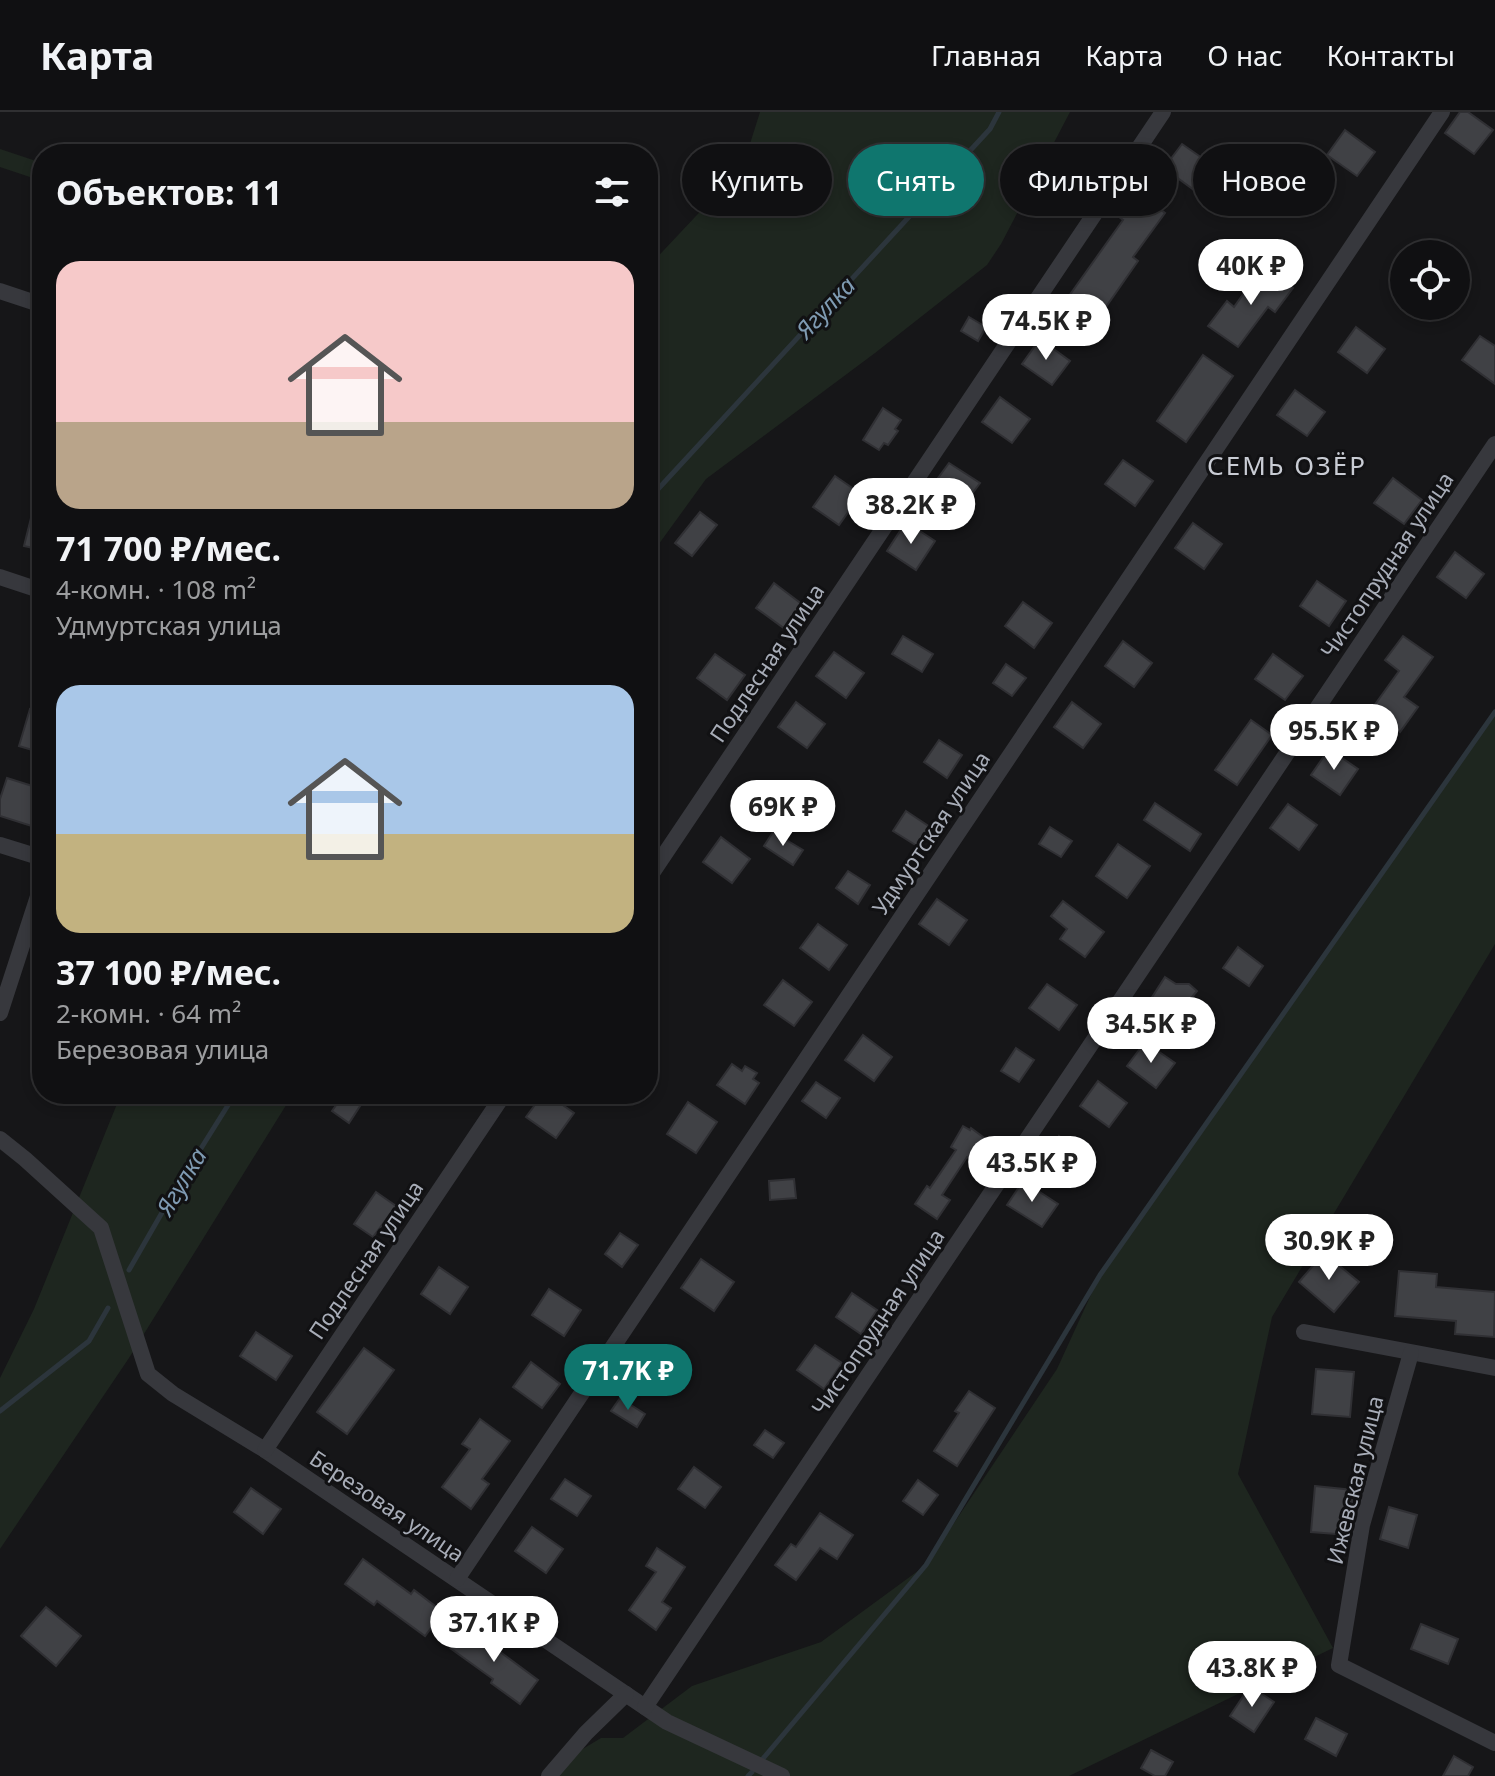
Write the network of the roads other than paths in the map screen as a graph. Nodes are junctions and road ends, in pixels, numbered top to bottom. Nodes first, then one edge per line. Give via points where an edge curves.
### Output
1 (1163, 112) edge
2 (1442, 112) edge
3 (0, 291) edge
4 (32, 302) edge
5 (1495, 444) edge
6 (0, 577) edge
7 (32, 588) edge
8 (0, 845) edge
9 (32, 855) edge
10 (658, 864) edge
11 (32, 915) edge
12 (0, 1013) edge
13 (497, 1104) edge
14 (0, 1139) edge
15 (1304, 1332) dead end
16 (1411, 1353) junction
17 (1495, 1368) edge
18 (265, 1450) junction
19 (457, 1579) junction
20 (626, 1694) junction
21 (645, 1707) junction
22 (1495, 1743) edge
23 (549, 1776) edge
24 (782, 1776) edge

1 - 10 street, Подлесная улица
2 - 19 street, Удмуртская улица
3 - 4 street
5 - 21 street, Чистопрудная улица
6 - 7 street
8 - 9 street
11 - 12 street
13 - 18 street, Подлесная улица
14 - 18 street, Березовая улица via 101,1228 148,1374
15 - 16 street
16 - 17 street
16 - 22 street, Ижевская улица via 1362,1525 1339,1665
18 - 19 street, Березовая улица
19 - 20 street, Березовая улица
20 - 21 street, Березовая улица
20 - 23 street
21 - 24 street, Березовая улица

